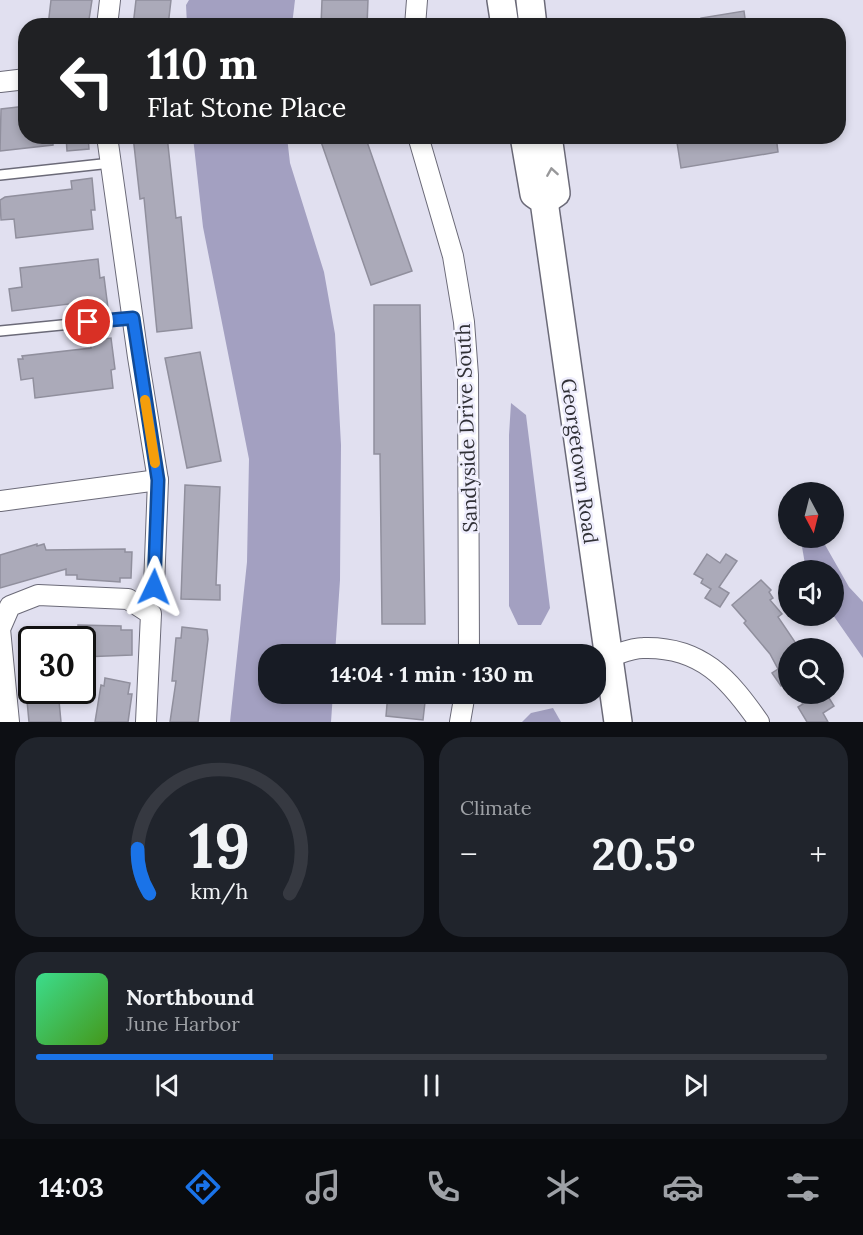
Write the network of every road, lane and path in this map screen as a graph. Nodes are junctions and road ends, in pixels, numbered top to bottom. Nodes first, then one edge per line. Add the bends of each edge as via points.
1 (110, 0) edge
2 (417, 0) edge
3 (501, 0) edge
4 (530, 0) edge
5 (108, 18) edge
6 (416, 18) edge
7 (504, 18) edge
8 (532, 18) edge
9 (18, 80) edge
10 (0, 82) edge
11 (108, 144) edge
12 (420, 144) edge
13 (525, 144) edge
14 (549, 144) edge
15 (111, 163) junction
16 (0, 175) edge
17 (544, 201) junction
18 (133, 318) junction
19 (0, 332) edge
20 (158, 480) junction
21 (0, 501) edge
22 (154, 587) dead end
23 (469, 644) edge
24 (600, 644) edge
25 (606, 657) edge
26 (606, 674) edge
27 (463, 704) edge
28 (9, 722) edge
29 (146, 722) edge
30 (460, 722) edge
31 (618, 722) edge
32 (759, 722) edge

1 - 5 street
2 - 6 street
3 - 7 main road
4 - 8 main road
9 - 10 street
11 - 15 street
12 - 23 street, Sandyside Drive South via 453,256 464,322 468,375
13 - 17 main road, Georgetown Road via 534,194
17 -> 14 main road via 556,193
15 - 16 lane
15 - 18 street
17 - 24 main road, Georgetown Road
18 - 19 lane
18 - 20 street
20 - 21 street
20 - 22 street
25 - 32 street via 641,648 664,649 701,660 731,684
26 - 31 main road, Georgetown Road
27 - 30 street
28 - 29 street via 0,629 10,606 38,595 128,599 151,614

